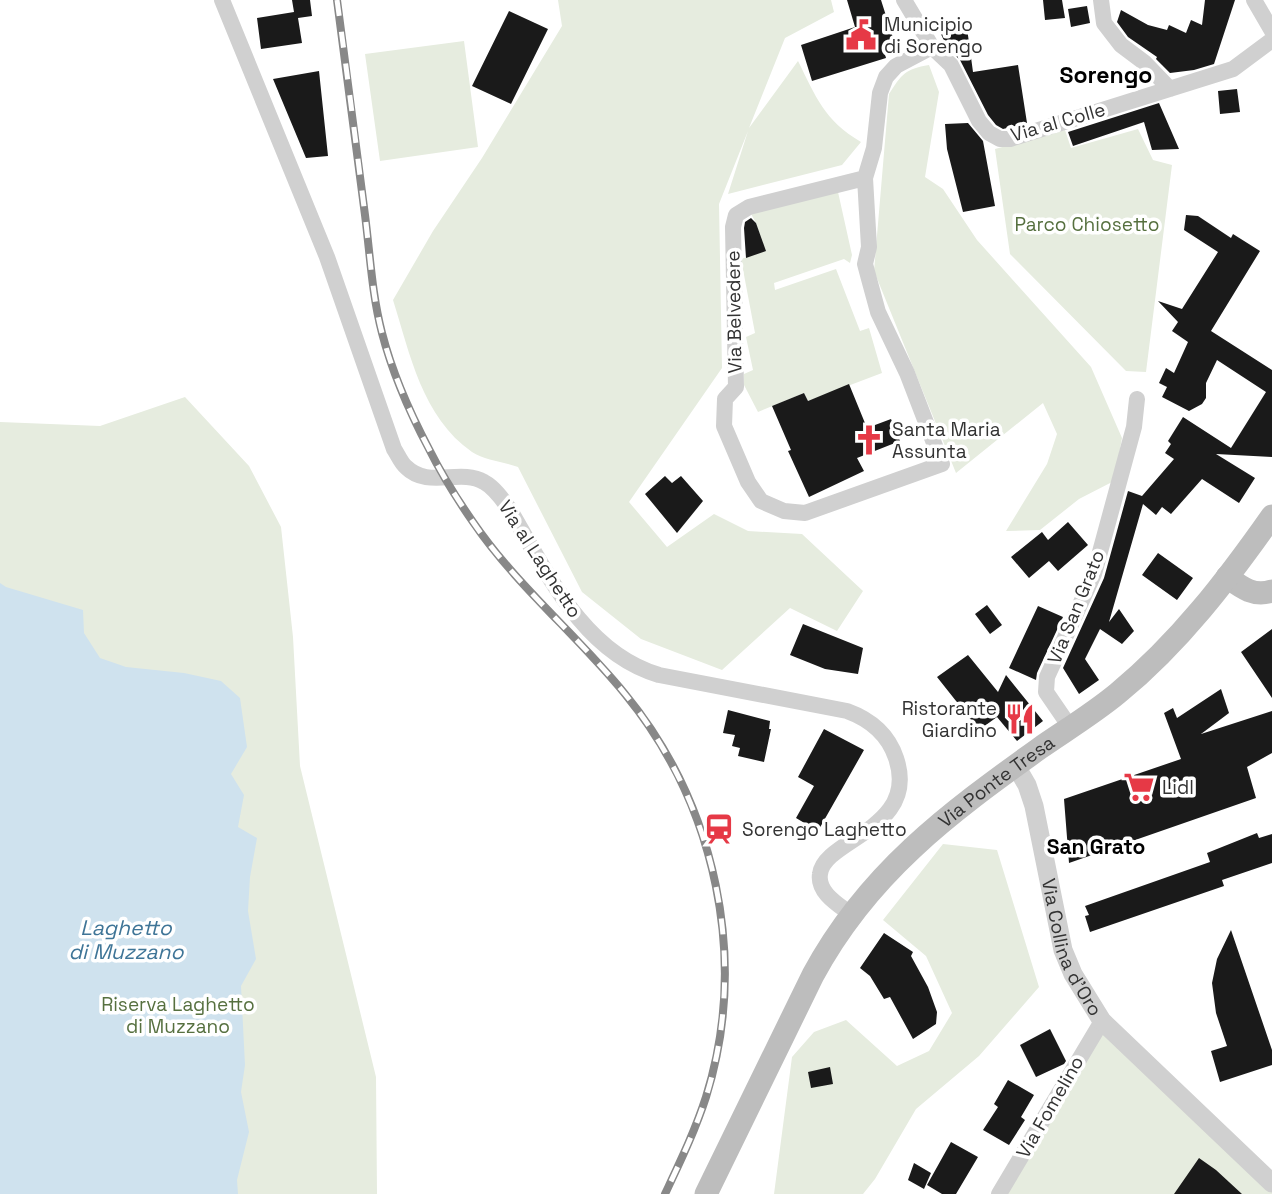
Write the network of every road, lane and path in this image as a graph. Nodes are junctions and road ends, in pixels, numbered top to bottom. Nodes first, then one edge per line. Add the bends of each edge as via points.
1 (222, 0) edge
2 (904, 0) edge
3 (1101, 0) edge
4 (1254, 0) edge
5 (1272, 31) edge
6 (1272, 40) edge
7 (932, 47) junction
8 (1170, 89) junction
9 (865, 178) junction
10 (1137, 399) dead end
11 (1272, 516) edge
12 (1227, 578) junction
13 (1272, 591) edge
14 (1070, 727) junction
15 (1016, 766) junction
16 (852, 915) junction
17 (1102, 1021) junction
18 (1272, 1183) edge
19 (706, 1194) edge
20 (999, 1194) edge

1 - 16 street, Via al Laghetto via 327,257 394,449 406,468 424,478 469,477 485,482 510,510 561,597 583,624 638,669 847,711 870,722 886,739 899,771 891,805 877,824 828,858 820,870 821,886
2 - 7 street, Via al Colle
3 - 8 street via 1104,23 1121,45
4 - 5 street
6 - 8 street, Via al Colle via 1233,69
7 - 8 street, Via al Colle via 951,65 979,121 1000,139
7 - 9 street, Via Belvedere via 896,66 886,77
9 - 9 street, Via Belvedere via 749,207 736,215 733,227 736,387 725,399 724,426 761,501 784,511 805,513 942,464 878,312 869,279
10 - 14 street, Via San Grato via 1134,427 1094,573 1047,677 1046,692
11 - 12 main road, Via Ponte Tresa
12 - 13 main road via 1252,593
12 - 14 main road, Via Ponte Tresa via 1155,660
14 - 15 main road, Via Ponte Tresa
15 - 16 main road, Via Ponte Tresa via 918,842
15 - 17 street, Via Collina d'Oro via 1034,806 1063,950
16 - 19 main road, Via Ponte Tresa via 824,954
17 - 18 street, Via Collina d'Oro
17 - 20 street, Via Fomelino

